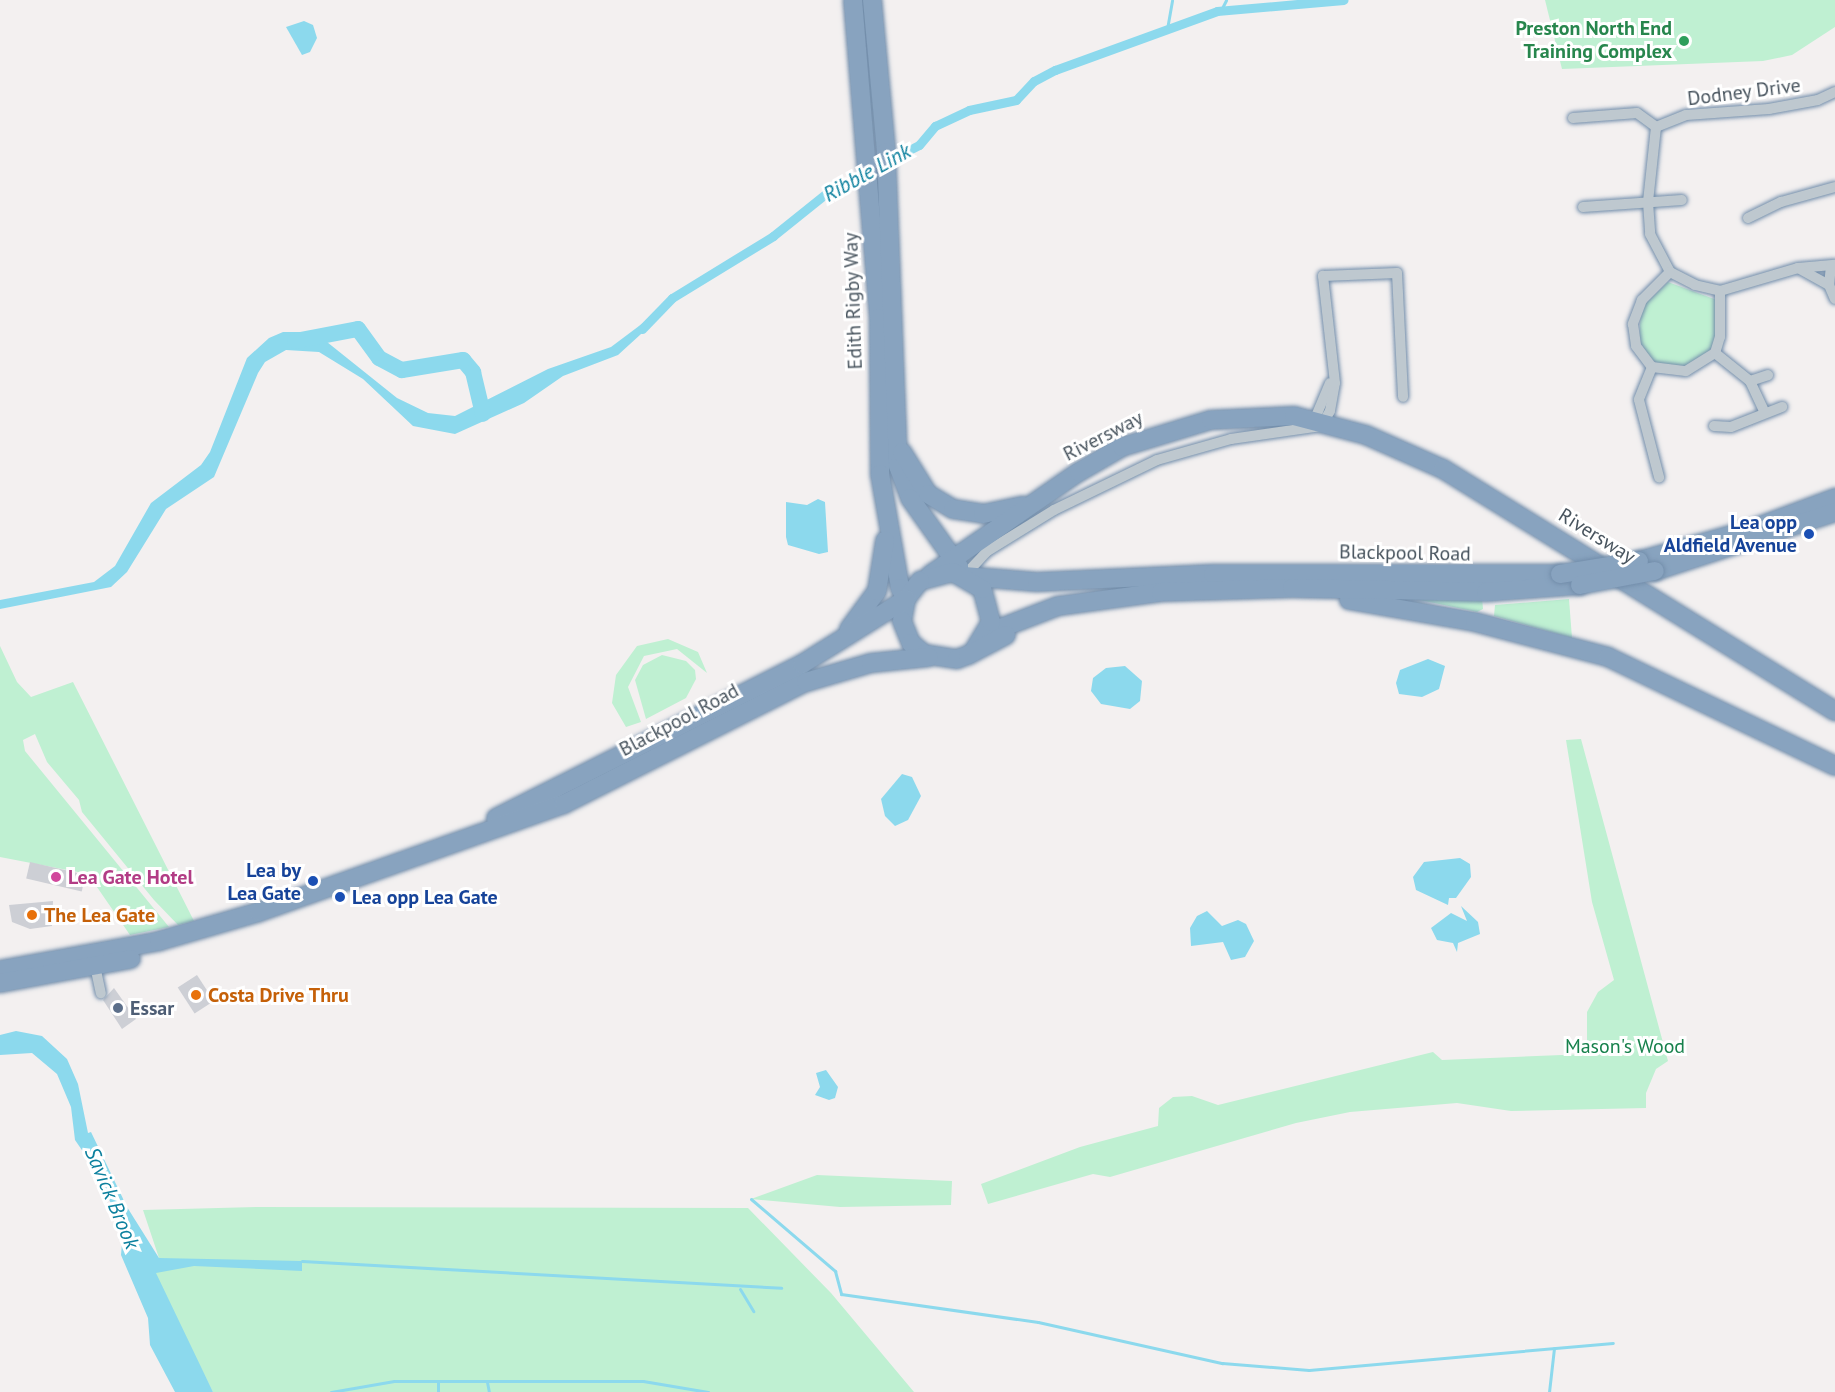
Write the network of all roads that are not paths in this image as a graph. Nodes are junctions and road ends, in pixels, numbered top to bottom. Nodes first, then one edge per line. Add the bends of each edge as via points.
1 (853, 0) edge
2 (872, 0) edge
3 (1835, 92) edge
4 (1573, 118) dead end
5 (1656, 127) junction
6 (1835, 187) edge
7 (1682, 200) dead end
8 (1648, 202) junction
9 (1583, 207) dead end
10 (1748, 218) dead end
11 (1833, 265) edge
12 (1798, 268) junction
13 (1670, 272) junction
14 (1829, 285) junction
15 (1720, 291) junction
16 (1835, 299) edge
17 (886, 315) junction
18 (1715, 353) junction
19 (1653, 367) junction
20 (1768, 375) dead end
21 (1750, 381) junction
22 (1404, 397) dead end
23 (1782, 407) dead end
24 (1765, 413) junction
25 (1319, 422) junction
26 (1714, 426) dead end
27 (895, 433) junction
28 (1659, 477) dead end
29 (1041, 498) junction
30 (1835, 498) edge
31 (885, 512) junction
32 (1835, 512) edge
33 (981, 557) junction
34 (954, 558) junction
35 (1647, 566) junction
36 (930, 575) junction
37 (964, 575) junction
38 (990, 579) junction
39 (1292, 588) junction
40 (906, 599) junction
41 (1089, 601) junction
42 (988, 633) junction
43 (834, 646) junction
44 (973, 652) junction
45 (929, 657) junction
46 (1835, 711) edge
47 (1835, 766) edge
48 (455, 840) junction
49 (94, 961) junction
50 (0, 970) edge
51 (0, 983) edge
52 (101, 993) dead end

1 - 17 highway, Edith Rigby Way
2 - 17 highway, Edith Rigby Way via 886,152
3 - 5 street, Dodney Drive via 1818,100 1769,109 1686,115
4 - 5 street via 1637,113
5 - 8 street
6 - 10 street via 1781,202
7 - 8 street
8 - 9 street
8 - 13 street via 1650,234
11 - 12 street
11 - 14 street
12 - 14 street
12 - 15 street
13 - 15 street via 1695,285
13 - 19 street via 1642,300 1633,324 1636,345
14 - 16 street
15 - 18 street via 1720,337
17 - 27 highway, Edith Rigby Way
17 - 31 highway, Edith Rigby Way via 878,410
18 - 19 street via 1686,371
18 - 21 street
19 - 28 street via 1639,400
20 - 21 street
21 - 24 street
22 - 25 street via 1397,273 1323,276 1334,396
23 - 24 street
24 - 26 street via 1731,427
25 - 29 highway, Riversway via 1245,416 1176,427 1122,447
25 - 33 street via 1314,430 1231,439 1157,460 1063,505
25 - 46 highway, Riversway via 1366,435 1443,469
27 - 29 highway via 918,482 953,509 990,513
27 - 34 highway, Edith Rigby Way via 903,486
29 - 34 highway, Riversway
30 - 35 highway, Blackpool Road
31 - 40 highway, Edith Rigby Way
31 - 43 highway via 884,558 877,591
32 - 35 highway, Blackpool Road
33 - 37 street
33 - 38 street
34 - 36 highway, Riversway
34 - 37 highway, Edith Rigby Way
35 - 38 highway, Blackpool Road, bridge via 1560,574
35 - 39 highway, Blackpool Road, bridge via 1580,585 1486,592
36 - 37 highway
36 - 40 highway
37 - 38 highway, Blackpool Road
37 - 42 highway via 988,599
39 - 41 highway, Blackpool Road via 1161,592
39 - 47 highway via 1310,596 1384,604 1475,622 1608,657 1699,697
40 - 43 highway, Blackpool Road
40 - 45 highway via 905,633
41 - 42 highway, Blackpool Road via 1032,614
41 - 44 highway via 1041,618
42 - 44 highway
43 - 48 highway, Blackpool Road
44 - 45 highway via 952,660
45 - 48 highway, Blackpool Road via 871,663 806,682 596,790
48 - 49 highway, Blackpool Road via 259,912
49 - 50 highway, Blackpool Road
49 - 51 highway, Blackpool Road
49 - 52 street

